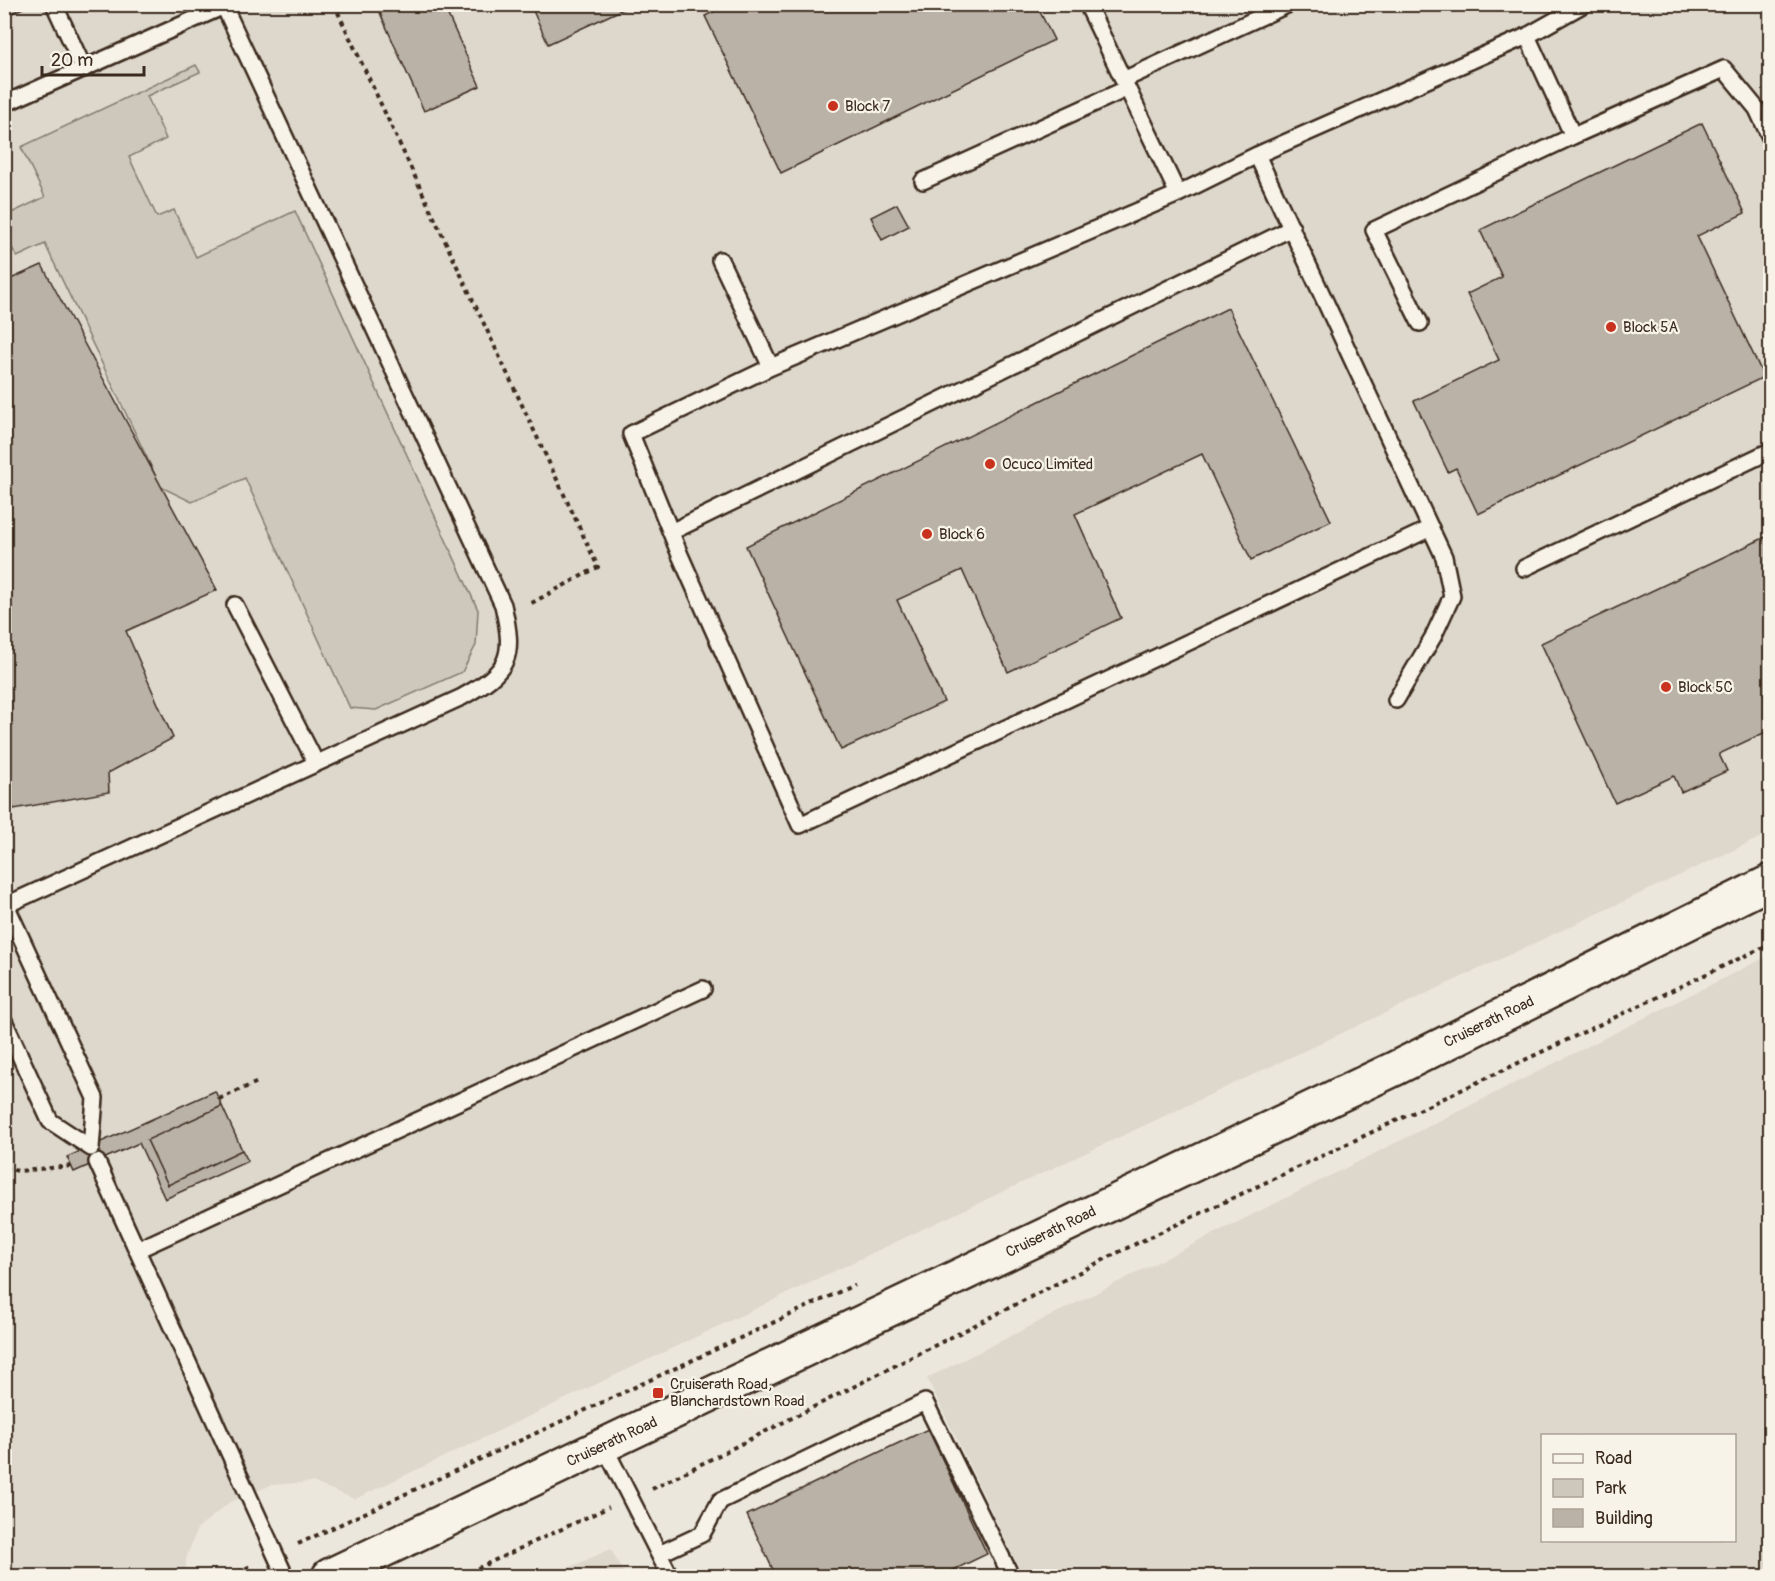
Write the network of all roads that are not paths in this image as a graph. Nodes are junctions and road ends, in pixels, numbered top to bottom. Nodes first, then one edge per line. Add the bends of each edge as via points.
1 (54, 4) edge
2 (1087, 4) edge
3 (1289, 4) edge
4 (1584, 4) edge
5 (224, 5) edge
6 (1527, 36) junction
7 (84, 69) junction
8 (1124, 84) junction
9 (4, 104) edge
10 (1573, 136) junction
11 (1770, 137) edge
12 (1257, 155) junction
13 (923, 181) dead end
14 (1178, 194) junction
15 (1292, 228) junction
16 (720, 260) dead end
17 (1420, 323) dead end
18 (771, 368) junction
19 (1770, 451) edge
20 (1431, 528) junction
21 (671, 532) junction
22 (1524, 568) dead end
23 (235, 605) dead end
24 (1396, 700) dead end
25 (316, 763) junction
26 (1770, 882) edge
27 (5, 905) edge
28 (703, 989) dead end
29 (4, 1021) edge
30 (97, 1162) dead end
31 (137, 1250) junction
32 (604, 1446) junction
33 (659, 1554) junction
34 (285, 1576) edge
35 (329, 1576) edge
36 (670, 1576) edge
37 (1011, 1576) edge

1 - 7 lane
2 - 8 lane
3 - 8 lane
4 - 6 lane
5 - 7 lane
5 - 25 lane via 498,594 510,637 505,665 483,685
6 - 10 lane
6 - 12 lane
7 - 9 lane
8 - 13 lane
8 - 14 lane
10 - 11 lane via 1724,69 1757,109
10 - 17 lane via 1374,230
12 - 14 lane
12 - 15 lane
14 - 18 lane
15 - 20 lane
15 - 21 lane
16 - 18 lane
18 - 21 lane via 631,434
19 - 22 lane
20 - 21 lane via 800,825
20 - 24 lane via 1444,557 1452,596
23 - 25 lane
25 - 27 lane
26 - 32 main road, Cruiserath Road via 1396,1068
27 - 29 lane via 94,1098 91,1148 50,1120
28 - 31 lane
30 - 31 lane
31 - 34 lane
32 - 33 lane
32 - 35 main road, Cruiserath Road
33 - 36 lane
33 - 37 lane via 702,1534 720,1501 925,1402

